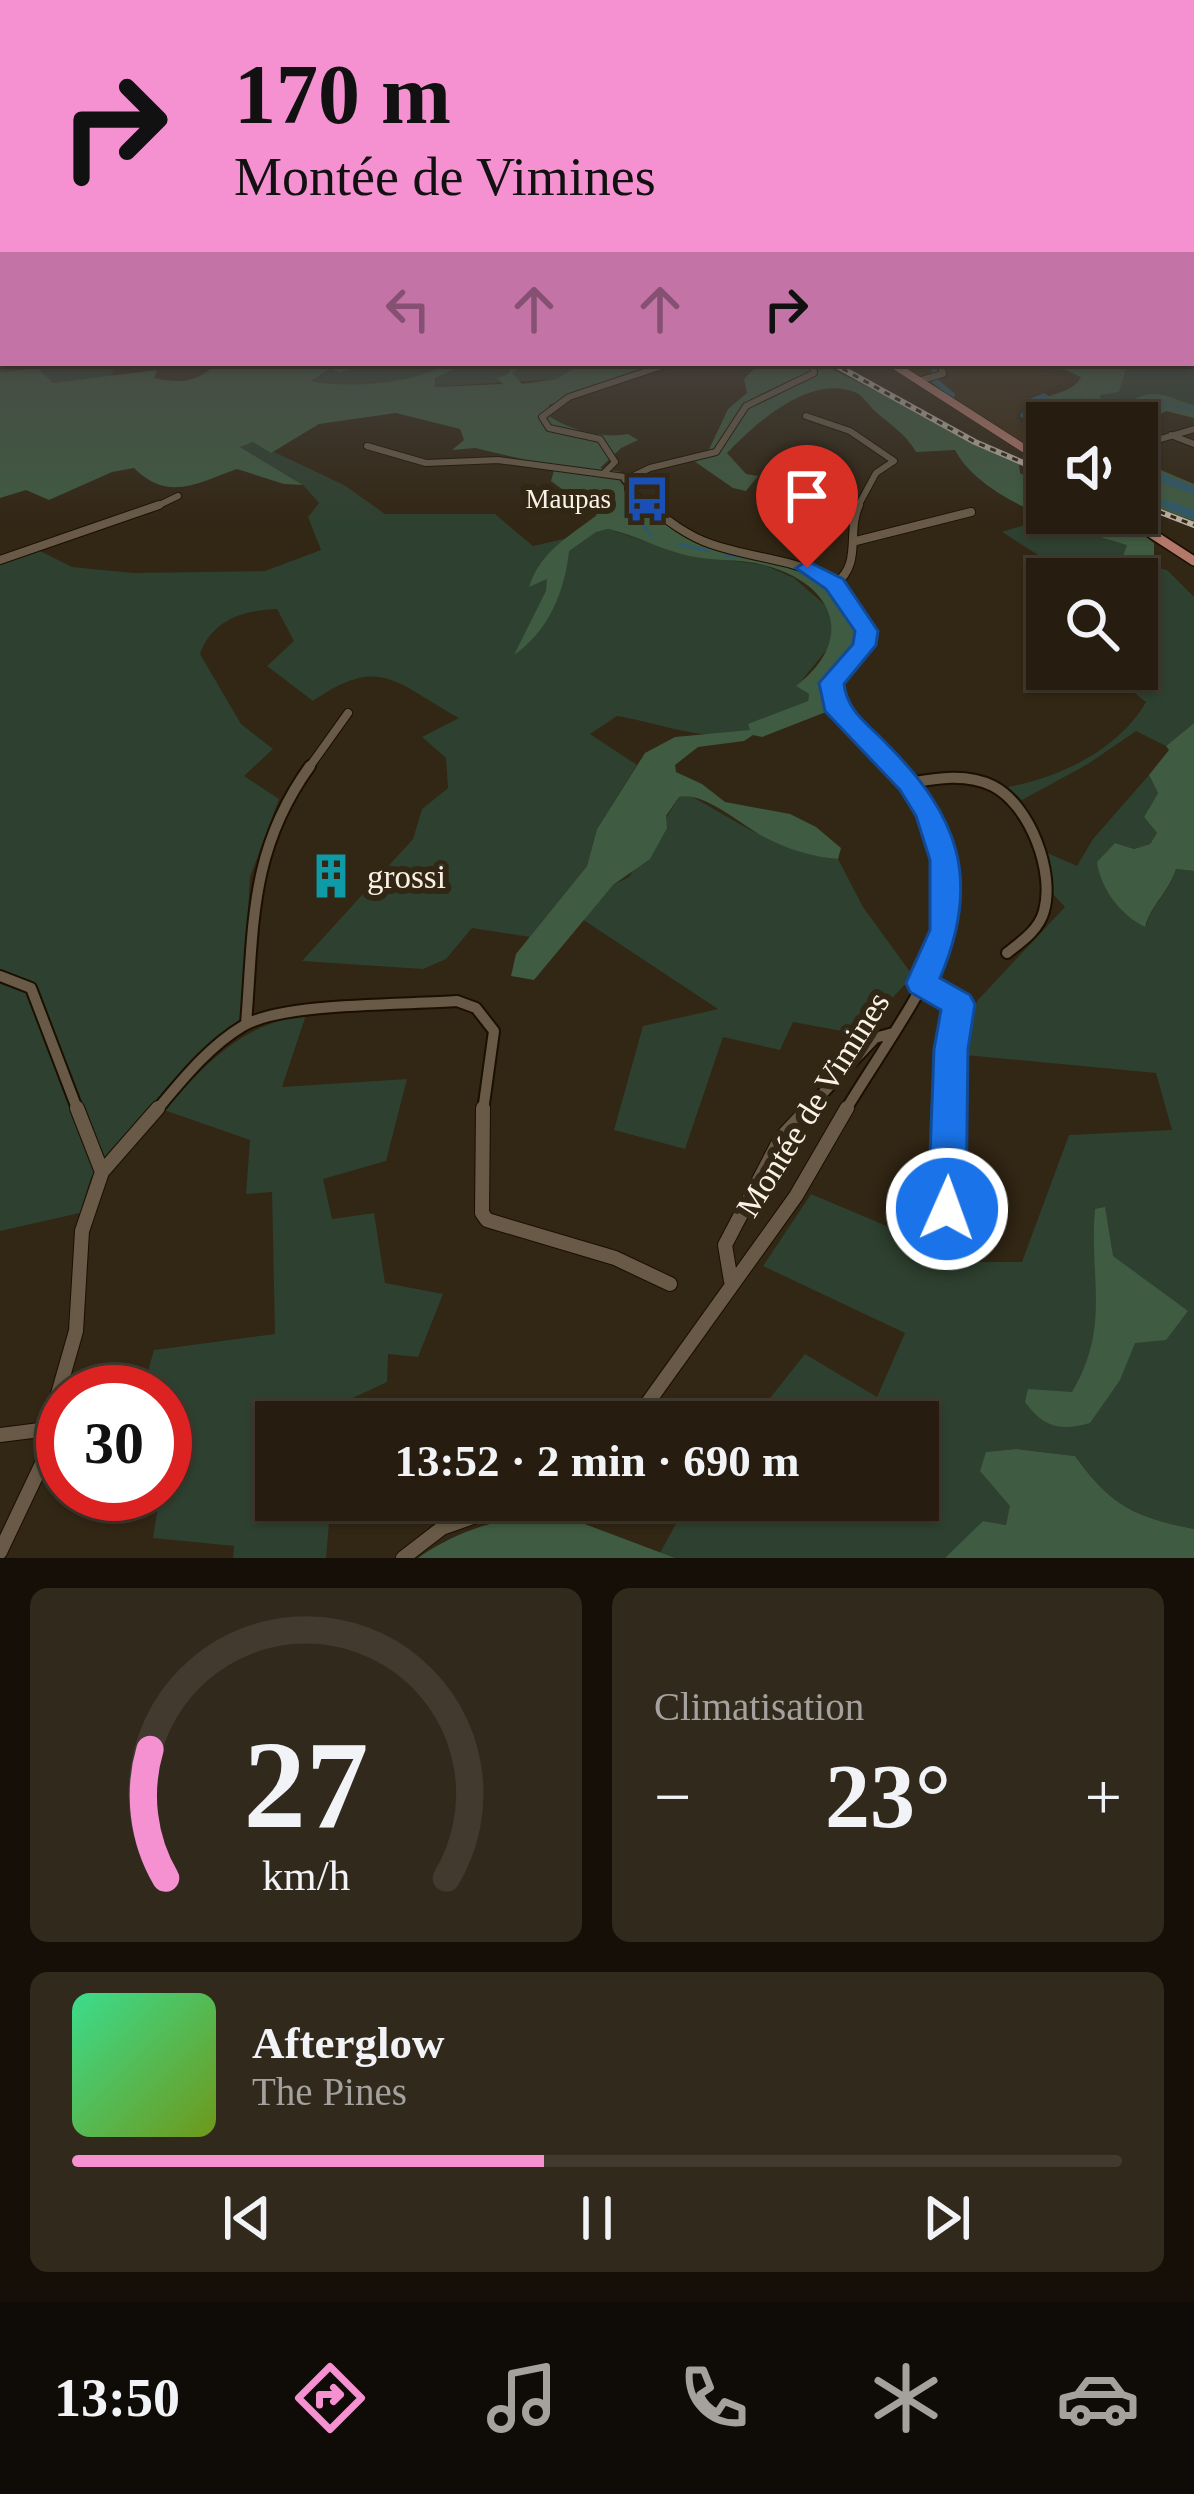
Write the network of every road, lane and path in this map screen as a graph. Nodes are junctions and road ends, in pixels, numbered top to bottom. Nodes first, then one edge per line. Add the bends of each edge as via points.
1 (618, 381) edge
2 (798, 381) edge
3 (918, 381) edge
4 (806, 416) dead end
5 (1194, 429) edge
6 (1172, 435) junction
7 (1158, 439) edge
8 (1194, 444) edge
9 (367, 446) dead end
10 (1026, 450) edge
11 (596, 474) junction
12 (630, 478) junction
13 (178, 496) dead end
14 (971, 512) dead end
15 (1152, 534) edge
16 (856, 541) junction
17 (0, 560) edge
18 (1194, 561) edge
19 (835, 584) junction
20 (348, 713) dead end
21 (910, 783) junction
22 (1007, 952) dead end
23 (0, 976) edge
24 (922, 983) junction
25 (247, 1024) junction
26 (893, 1033) junction
27 (102, 1172) junction
28 (947, 1209) dead end
29 (731, 1281) junction
30 (670, 1284) dead end
31 (66, 1365) edge
32 (648, 1401) edge
33 (36, 1430) edge
34 (0, 1435) edge
35 (36, 1485) edge
36 (462, 1521) edge
37 (0, 1552) edge
38 (403, 1558) edge

1 - 11 street via 569,397 542,417 549,428 600,439 615,461
2 - 12 street via 746,406 716,452
3 - 10 main road
4 - 16 street via 894,459 876,473 852,518
5 - 6 street
6 - 7 street
6 - 8 street
9 - 11 street via 426,463 498,460
11 - 12 street
12 - 19 street via 634,496 700,541 795,563
13 - 17 street
14 - 16 street
15 - 18 main road
16 - 19 street via 846,576
19 - 21 street, Montée de Vimines via 866,638 836,675 834,705
20 - 25 street via 281,806 259,867
21 - 22 street via 965,777 1010,795 1025,813 1046,911 1036,932
21 - 24 street, Montée de Vimines via 940,839 948,885 945,930
23 - 27 street via 32,988
24 - 26 street, Montée de Vimines
24 - 28 street via 958,1004
25 - 27 street via 203,1057
25 - 30 street via 326,1010 478,1006 494,1040 482,1213
26 - 29 street, Montée de Vimines via 796,1196
26 - 29 street via 875,1037 781,1138 725,1245
27 - 31 street via 82,1231
29 - 32 street, Montée de Vimines
33 - 34 street
35 - 37 street
36 - 38 street

